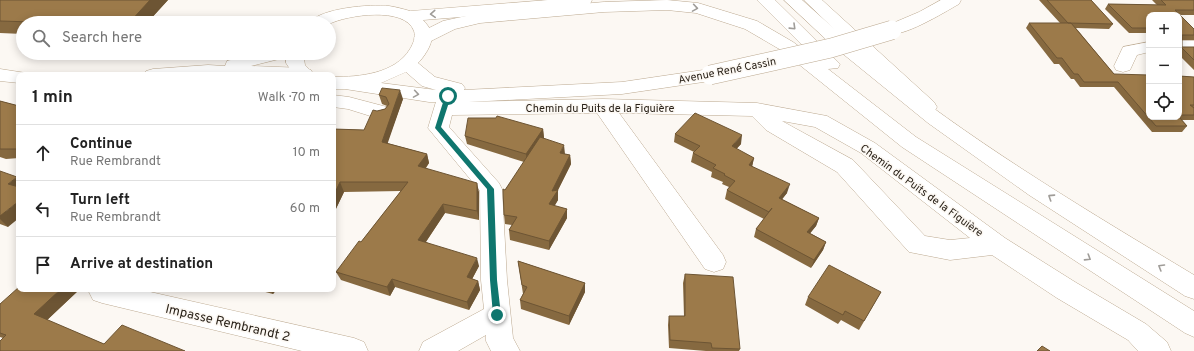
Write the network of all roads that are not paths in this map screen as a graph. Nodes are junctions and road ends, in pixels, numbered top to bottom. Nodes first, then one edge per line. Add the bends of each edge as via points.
1 (584, 0) edge
2 (765, 0) edge
3 (792, 0) edge
4 (812, 0) edge
5 (948, 2) edge
6 (367, 4) edge
7 (335, 8) edge
8 (326, 16) edge
9 (408, 16) junction
10 (423, 38) junction
11 (1182, 46) edge
12 (1194, 46) edge
13 (1146, 48) edge
14 (253, 60) edge
15 (294, 60) edge
16 (407, 63) junction
17 (1123, 66) dead end
18 (208, 71) junction
19 (201, 72) edge
20 (240, 72) edge
21 (303, 72) edge
22 (0, 75) edge
23 (16, 77) edge
24 (341, 83) edge
25 (447, 97) junction
26 (336, 101) edge
27 (602, 106) junction
28 (757, 110) junction
29 (380, 112) edge
30 (959, 136) junction
31 (1055, 237) junction
32 (996, 245) junction
33 (714, 262) dead end
34 (1194, 288) edge
35 (102, 292) dead end
36 (497, 315) junction
37 (1194, 325) edge
38 (354, 351) edge
39 (433, 351) edge
40 (506, 351) edge
41 (1157, 351) edge

1 -> 9 main road
2 -> 31 main road via 836,70 894,118
3 - 30 main road via 902,95
4 - 30 main road
5 - 25 main road, Avenue René Cassin, bridge via 925,16 892,30 831,48 710,75 622,88
6 - 7 main road via 352,10
6 - 9 main road
7 - 8 main road
9 - 10 main road via 422,30
10 - 16 main road via 418,51
10 -> 31 main road via 449,25 480,18 604,7 667,5 698,8 721,14 751,25 787,46 909,142
11 - 12 main road
13 - 17 main road via 1129,51
14 - 18 main road
15 - 21 main road
16 - 24 main road via 391,73 371,80
16 - 25 main road, Avenue René Cassin
18 - 19 main road
18 - 20 main road
22 - 23 main road
24 -> 25 main road, Avenue René Cassin
25 - 27 main road, Chemin du Puits de la Figuière
25 - 36 main road via 438,128 490,189
26 - 29 main road
27 - 28 main road, Chemin du Puits de la Figuière
27 - 33 main road
28 - 32 main road, Chemin du Puits de la Figuière via 820,121 868,148
28 - 32 main road, Chemin du Puits de la Figuière via 773,125 845,166 918,246 950,250
34 -> 30 main road via 1116,240
31 -> 37 main road
32 - 41 main road, Chemin du Puits de la Figuière via 1137,332
35 - 38 main road, Impasse Rembrandt 2
36 - 39 main road
36 - 40 main road via 500,341

